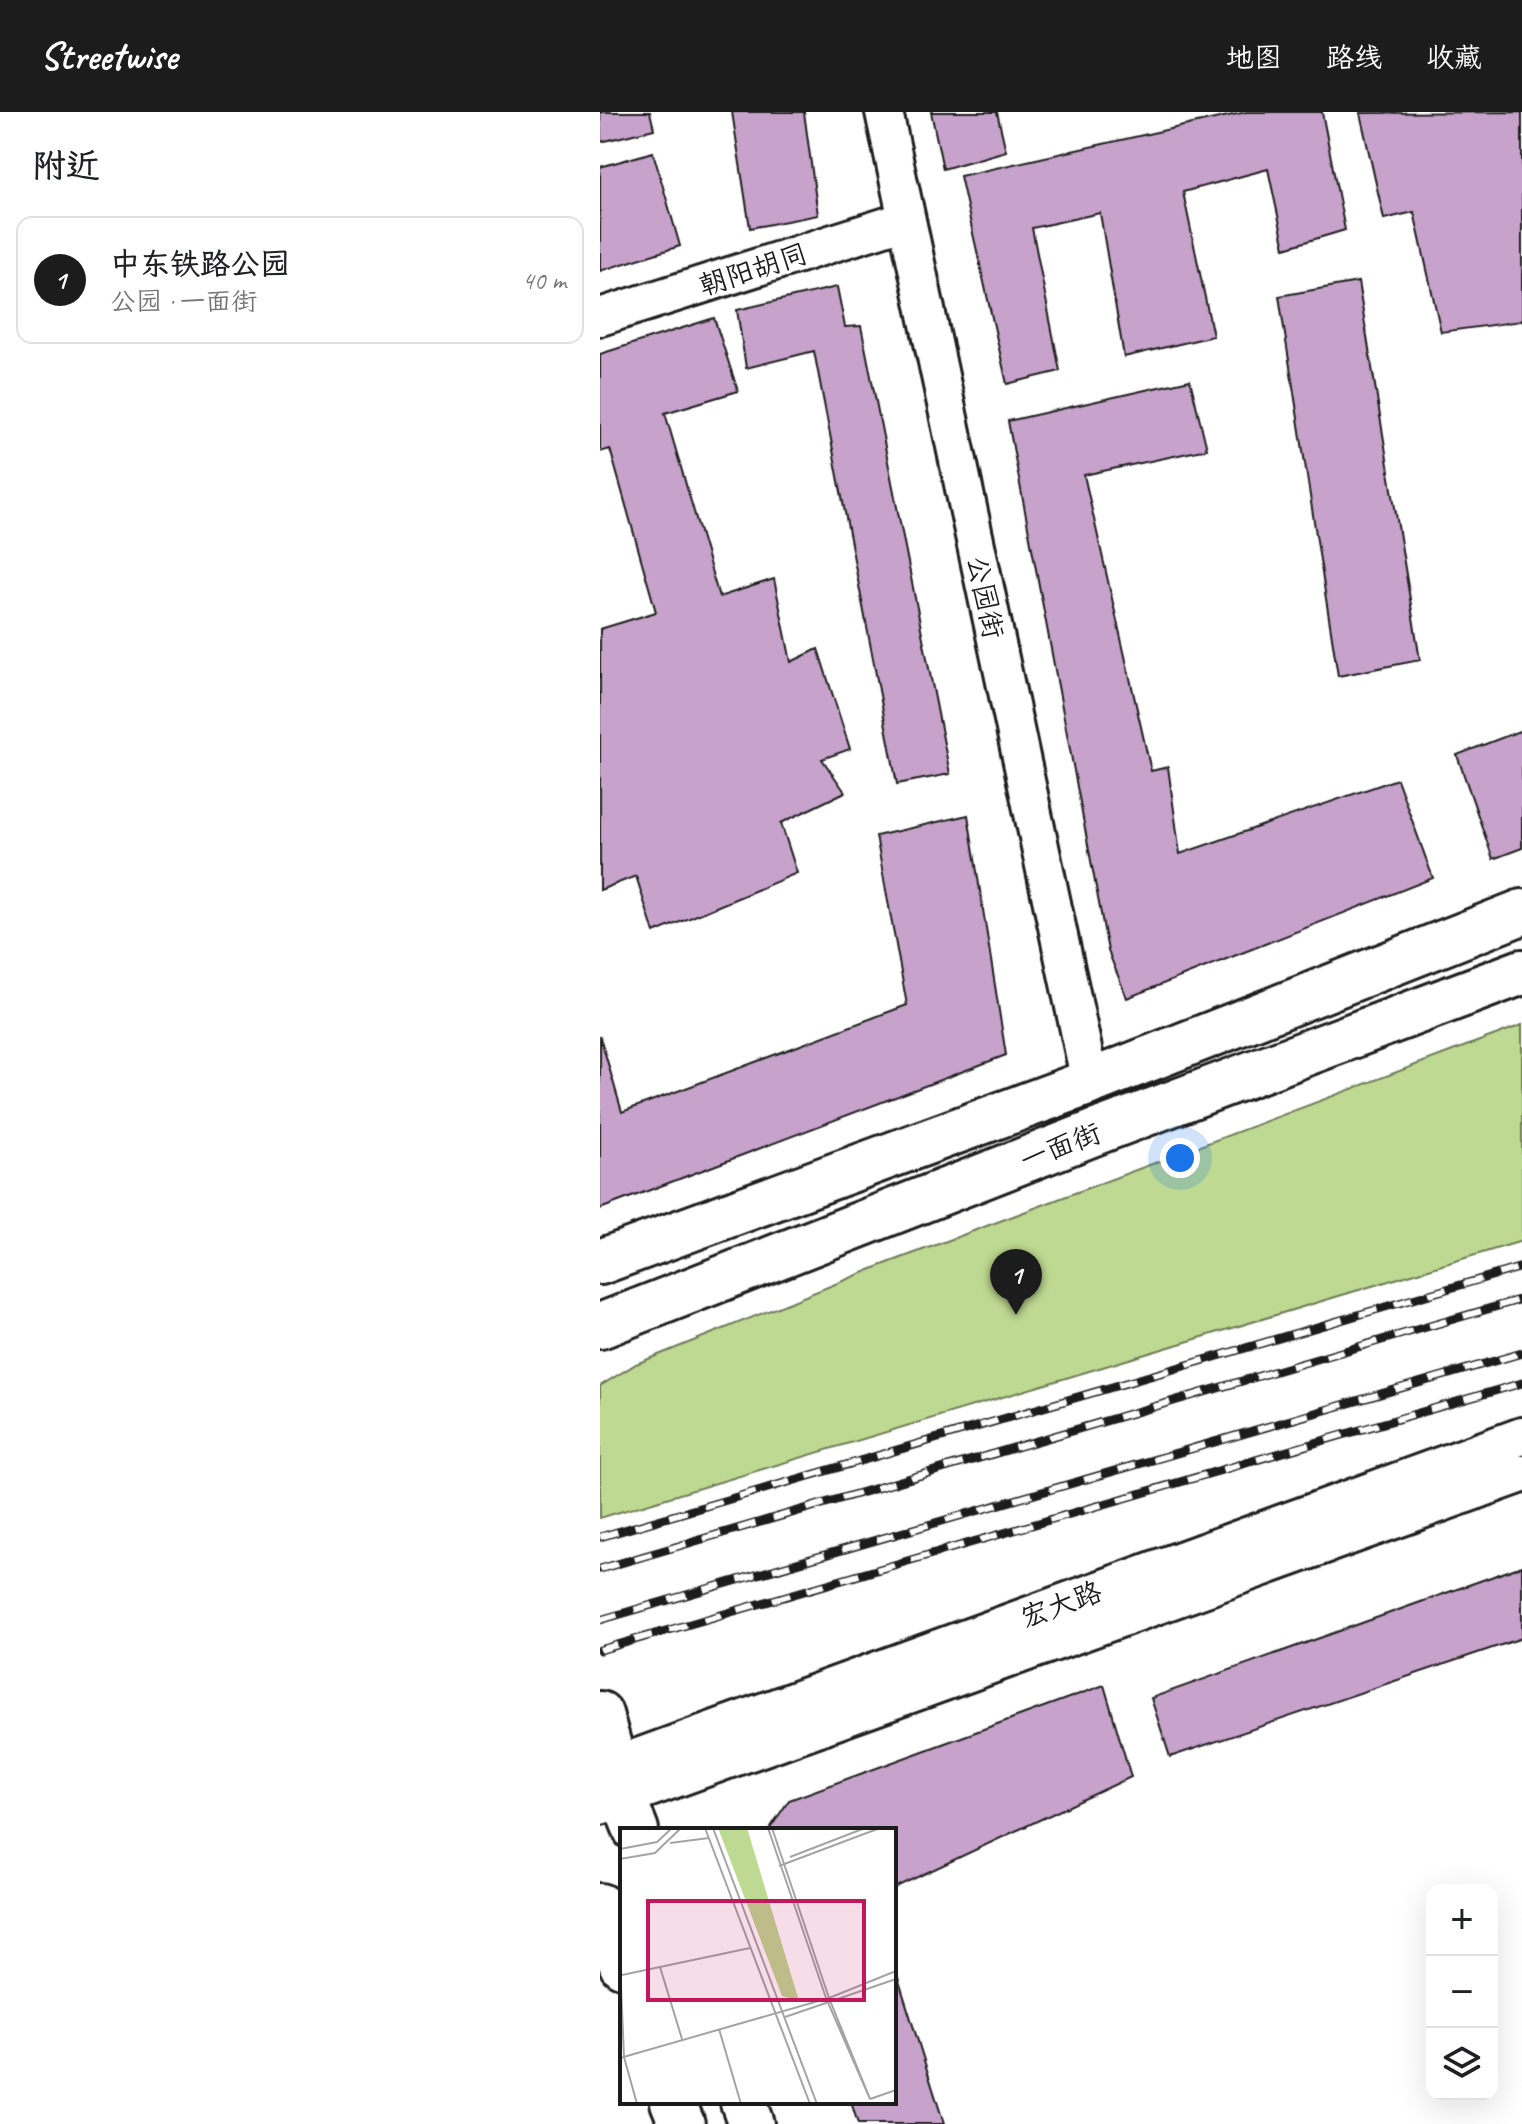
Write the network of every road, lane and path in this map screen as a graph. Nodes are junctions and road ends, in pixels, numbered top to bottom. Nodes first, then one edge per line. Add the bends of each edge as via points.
1 (884, 112) edge
2 (906, 220) junction
3 (600, 317) edge
4 (1522, 912) edge
5 (1522, 972) edge
6 (1090, 1082) junction
7 (600, 1262) edge
8 (600, 1326) edge
9 (1522, 1436) edge
10 (1522, 1474) edge
11 (600, 1714) edge
12 (615, 1794) edge
13 (600, 1906) edge
14 (620, 1960) edge
15 (674, 2104) edge
16 (744, 2104) edge
17 (682, 2124) edge
18 (751, 2124) edge

1 - 2 street, 公园街
2 - 3 street, 朝阳胡同
2 - 6 street, 公园街
4 - 6 main road, 一面街
5 - 8 main road, 一面街
6 - 7 main road, 一面街
9 - 12 street, 宏大路
10 - 12 street, 宏大路
11 - 12 main road
13 - 14 main road
15 - 17 main road
16 - 18 main road

